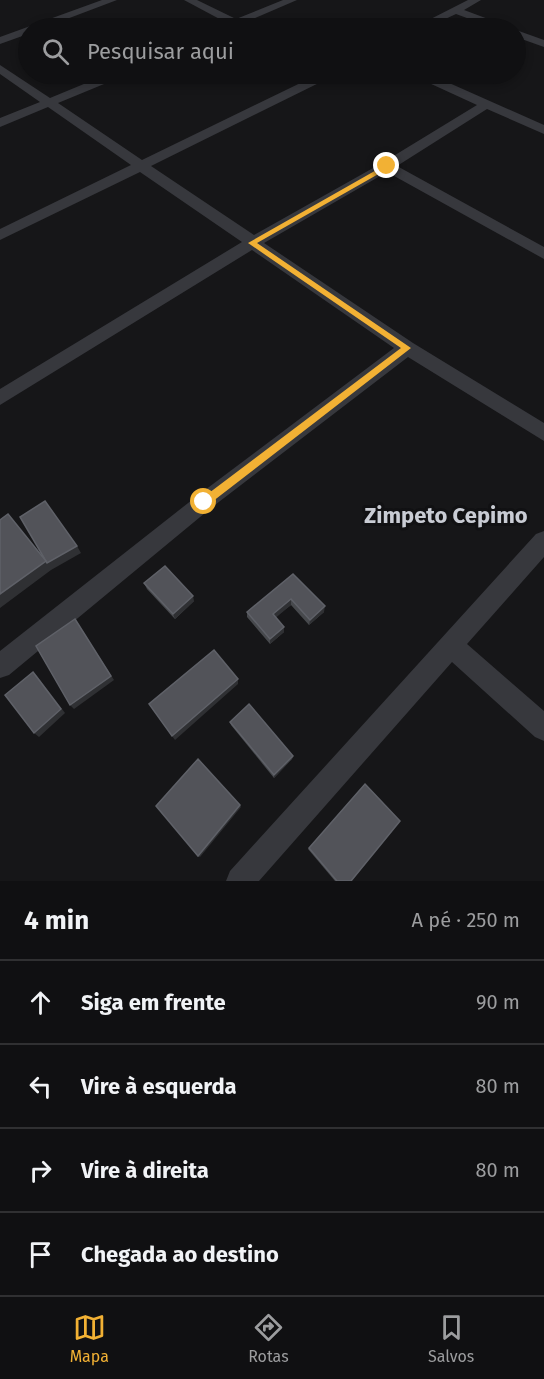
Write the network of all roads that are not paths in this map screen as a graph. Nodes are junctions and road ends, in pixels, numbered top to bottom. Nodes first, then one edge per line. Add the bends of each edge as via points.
1 (112, 0) edge
2 (189, 0) edge
3 (292, 0) edge
4 (476, 0) edge
5 (455, 10) junction
6 (62, 18) edge
7 (226, 18) edge
8 (248, 18) edge
9 (439, 18) edge
10 (476, 18) edge
11 (18, 34) edge
12 (526, 37) edge
13 (0, 41) edge
14 (544, 44) edge
15 (0, 69) edge
16 (18, 82) edge
17 (21, 84) edge
18 (93, 84) edge
19 (307, 84) edge
20 (442, 84) edge
21 (48, 103) junction
22 (487, 104) junction
23 (0, 123) edge
24 (544, 130) edge
25 (141, 166) junction
26 (387, 166) junction
27 (0, 235) edge
28 (252, 243) junction
29 (544, 254) edge
30 (407, 348) junction
31 (0, 398) edge
32 (544, 433) edge
33 (544, 541) edge
34 (452, 646) junction
35 (0, 666) edge
36 (544, 728) edge
37 (240, 881) edge

1 - 6 street
2 - 7 street
3 - 8 street
4 - 5 street
5 - 9 street
5 - 10 street
11 - 13 street
12 - 14 street
15 - 16 street
17 - 21 street
18 - 21 street
19 - 25 street
20 - 22 street
21 - 23 street
21 - 25 street
22 - 24 street
22 - 26 street
25 - 27 street
25 - 28 street
26 - 28 street
26 - 29 street
28 - 30 street
28 - 31 street
30 - 32 street
30 - 35 street via 204,502
33 - 34 street
34 - 36 street
34 - 37 street

